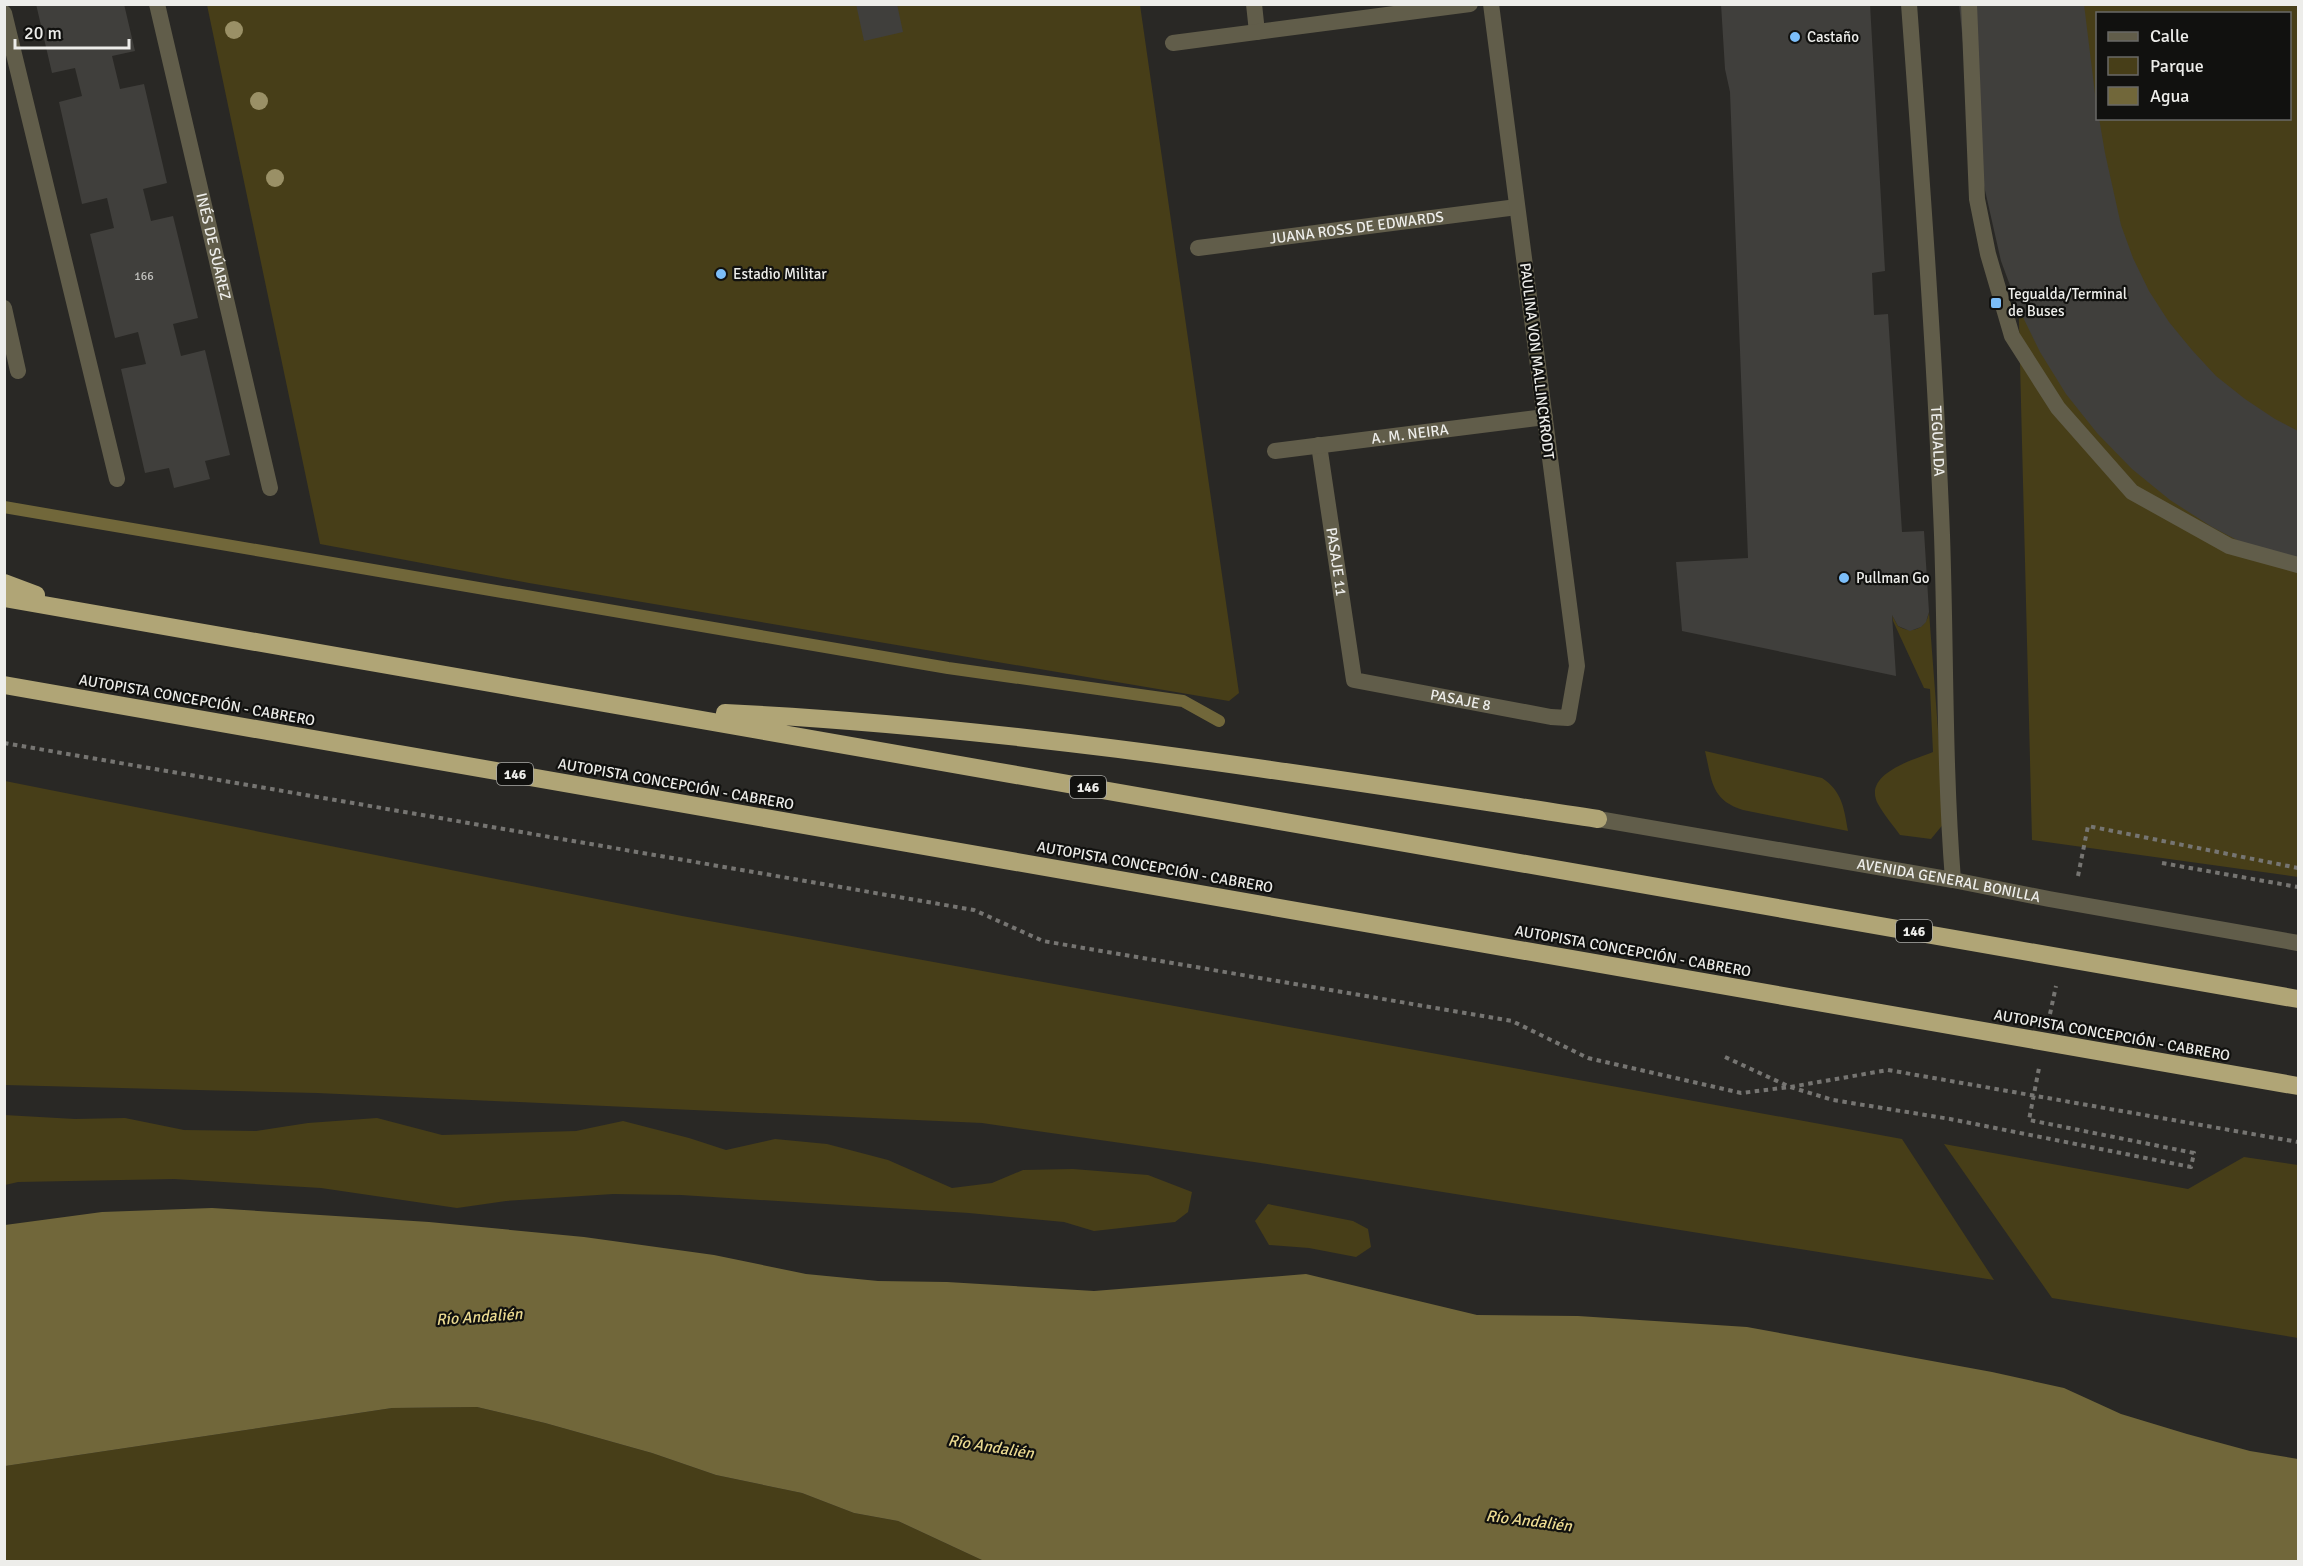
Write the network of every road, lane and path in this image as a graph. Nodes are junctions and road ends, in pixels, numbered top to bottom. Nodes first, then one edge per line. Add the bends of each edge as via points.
1 (157, 4) edge
2 (1254, 4) edge
3 (1470, 4) edge
4 (1491, 4) edge
5 (1909, 4) edge
6 (1969, 4) edge
7 (4, 13) edge
8 (1257, 32) junction
9 (1173, 43) dead end
10 (1517, 207) junction
11 (1198, 248) dead end
12 (4, 308) edge
13 (18, 371) dead end
14 (1545, 417) junction
15 (1319, 445) junction
16 (1275, 451) dead end
17 (117, 479) dead end
18 (270, 488) dead end
19 (2298, 565) edge
20 (4, 584) edge
21 (4, 598) edge
22 (86, 613) junction
23 (1354, 680) joint
24 (4, 685) edge
25 (648, 710) junction
26 (1568, 718) joint
27 (4, 743) edge
28 (1598, 819) joint
29 (2162, 863) dead end
30 (1953, 880) junction
31 (2298, 887) edge
32 (2298, 943) edge
33 (2298, 999) edge
34 (1725, 1058) dead end
35 (2298, 1086) edge
36 (1790, 1088) junction
37 (1950, 1119) dead end
38 (2298, 1142) edge

1 - 18 street, INÉS DE SÚAREZ
2 - 8 street
3 - 8 street
4 - 10 street, PAULINA VON MALLINCKRODT
5 - 30 street, TEGUALDA via 1942,536
6 - 19 street via 1977,199 2012,336 2058,408 2132,492 2229,546
7 - 17 street
8 - 9 street
10 - 11 street, JUANA ROSS DE EDWARDS
10 - 14 street, PAULINA VON MALLINCKRODT
12 - 13 street
14 - 15 street, A. M. NEIRA
14 - 26 street, PAULINA VON MALLINCKRODT via 1577,666
15 - 16 street, A. M. NEIRA
15 - 23 street, PASAJE 11
20 - 22 highway
21 - 22 highway, 146
22 - 25 highway, 146
23 - 26 street, PASAJE 8
24 - 35 highway, AUTOPISTA CONCEPCIÓN - CABRERO / 146
25 - 28 highway via 944,728 1269,768
25 - 33 highway, 146
27 - 36 path via 974,910 1043,941 1512,1021 1588,1058 1741,1094
28 - 30 street, AVENIDA GENERAL BONILLA
29 - 31 path
30 - 32 street, AVENIDA GENERAL BONILLA
34 - 36 path
36 - 37 path via 1833,1100
36 - 38 path via 1888,1070

